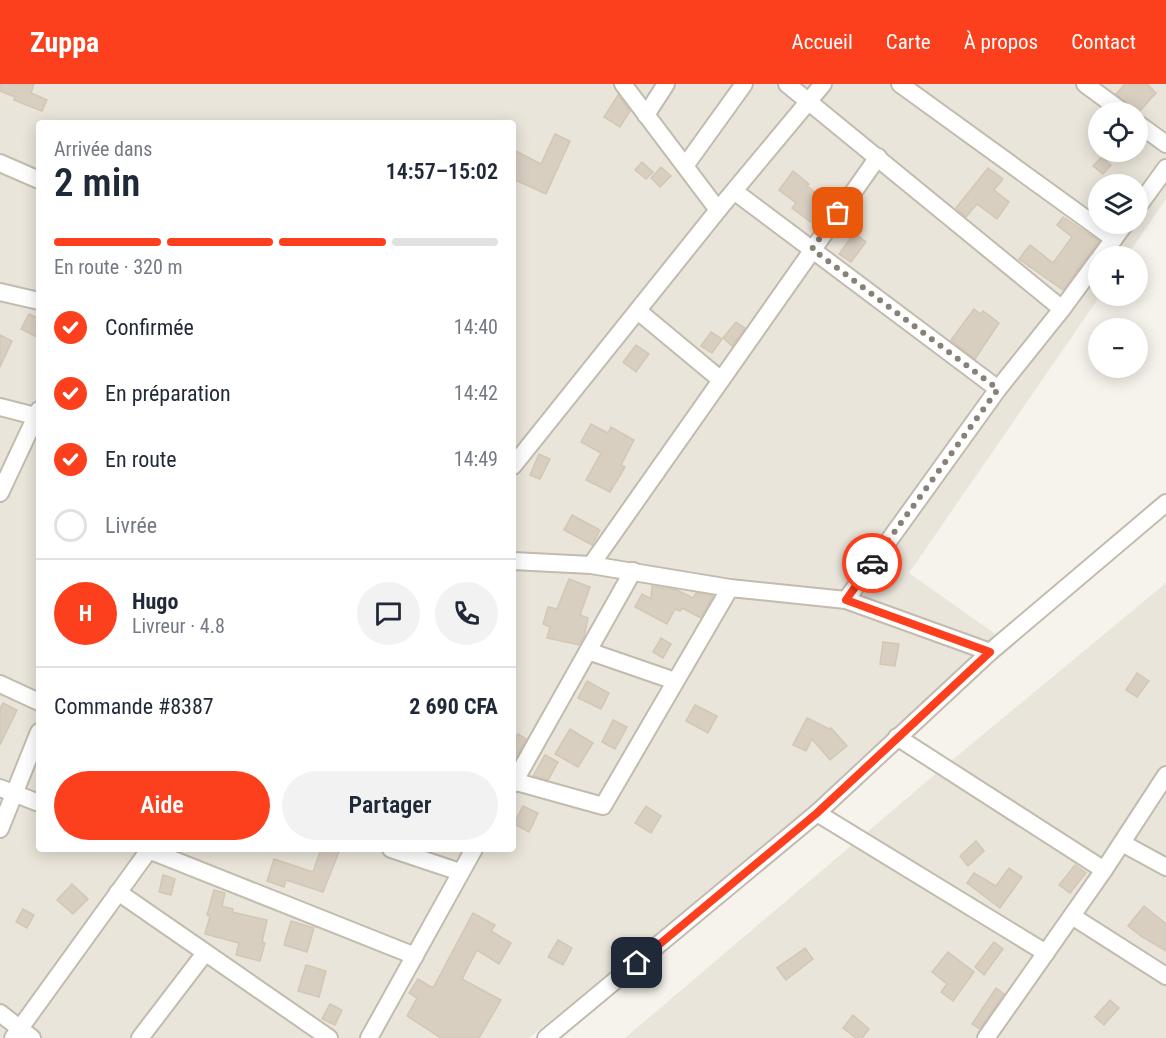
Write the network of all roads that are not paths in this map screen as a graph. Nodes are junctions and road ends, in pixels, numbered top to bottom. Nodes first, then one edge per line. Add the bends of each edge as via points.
1 (623, 84) edge
2 (666, 84) edge
3 (744, 84) edge
4 (787, 84) edge
5 (823, 84) edge
6 (900, 84) edge
7 (1085, 84) edge
8 (808, 101) junction
9 (1109, 102) edge
10 (646, 115) junction
11 (1148, 131) edge
12 (1166, 144) edge
13 (878, 158) junction
14 (0, 163) edge
15 (685, 166) junction
16 (1166, 168) edge
17 (36, 179) edge
18 (734, 191) junction
19 (1148, 193) edge
20 (718, 210) junction
21 (1118, 234) edge
22 (1114, 239) junction
23 (1109, 246) edge
24 (812, 249) junction
25 (1088, 274) edge
26 (0, 292) edge
27 (36, 300) edge
28 (1062, 309) junction
29 (638, 311) junction
30 (721, 380) junction
31 (998, 389) junction
32 (0, 407) edge
33 (36, 414) edge
34 (36, 418) edge
35 (516, 462) edge
36 (0, 493) edge
37 (1166, 503) edge
38 (516, 561) edge
39 (591, 565) junction
40 (633, 571) junction
41 (730, 588) junction
42 (846, 600) junction
43 (588, 651) junction
44 (990, 652) junction
45 (675, 681) junction
46 (0, 684) edge
47 (36, 701) edge
48 (36, 737) edge
49 (897, 737) junction
50 (1166, 775) edge
51 (516, 778) edge
52 (516, 783) edge
53 (7, 790) edge
54 (36, 802) edge
55 (817, 813) junction
56 (0, 829) edge
57 (1122, 843) junction
58 (147, 852) edge
59 (153, 852) edge
60 (400, 852) edge
61 (472, 852) edge
62 (1166, 867) edge
63 (1104, 870) junction
64 (460, 872) junction
65 (118, 892) junction
66 (1072, 916) junction
67 (205, 953) junction
68 (1046, 953) junction
69 (415, 956) junction
70 (1166, 976) edge
71 (0, 1013) edge
72 (21, 1035) edge
73 (140, 1038) edge
74 (328, 1038) edge
75 (369, 1038) edge
76 (546, 1038) edge
77 (986, 1038) edge

1 - 10 street
2 - 10 street
3 - 15 street
4 - 8 street
5 - 8 street
6 - 22 street
7 - 9 street
8 - 13 street
8 - 18 street
10 - 15 street
11 - 12 street
13 - 24 street
13 - 28 street
14 - 17 street
15 - 20 street
16 - 19 street
18 - 20 street
18 - 24 street
20 - 29 street
21 - 22 street
22 - 23 street
24 - 30 street
24 - 31 street
25 - 28 street
26 - 27 street
28 - 31 street
29 - 30 street
29 - 35 street
30 - 39 street
31 - 42 street
32 - 33 street
34 - 36 street
37 - 44 street
38 - 39 street
39 - 40 street
40 - 41 street
40 - 43 street
41 - 42 street
41 - 45 street
42 - 44 street
43 - 45 street
43 - 51 street
44 - 49 street
45 - 52 street via 603,806
46 - 47 street
48 - 53 street
49 - 55 street
49 - 63 street
50 - 57 street
53 - 54 street
53 - 56 street
55 - 68 street
55 - 76 street
57 - 62 street
57 - 63 street
58 - 65 street
59 - 69 street
60 - 64 street
61 - 64 street
63 - 66 street
64 - 69 street
65 - 67 street
65 - 72 street
66 - 68 street
66 - 70 street
67 - 73 street
67 - 74 street
68 - 77 street
69 - 75 street
71 - 72 street

